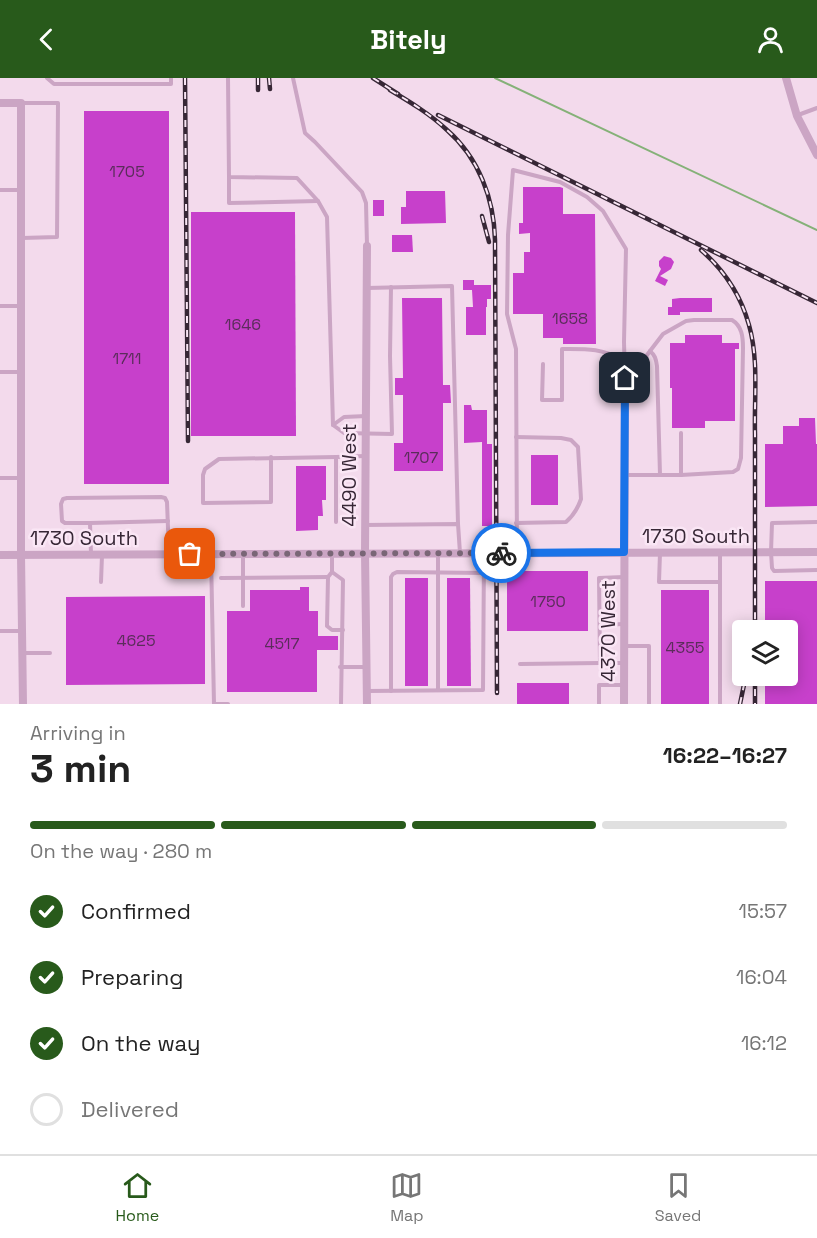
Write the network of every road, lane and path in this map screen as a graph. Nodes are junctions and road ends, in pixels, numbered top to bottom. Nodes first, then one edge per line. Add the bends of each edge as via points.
1 (46, 78) edge
2 (171, 78) edge
3 (228, 78) edge
4 (293, 78) edge
5 (786, 78) edge
6 (0, 103) edge
7 (21, 103) junction
8 (817, 108) edge
9 (797, 116) junction
10 (817, 155) edge
11 (229, 177) junction
12 (0, 190) edge
13 (21, 190) junction
14 (318, 201) junction
15 (21, 238) junction
16 (367, 246) joint
17 (391, 287) junction
18 (366, 288) junction
19 (0, 306) edge
20 (21, 306) junction
21 (650, 351) junction
22 (624, 360) junction
23 (543, 364) dead end
24 (0, 372) edge
25 (21, 372) junction
26 (625, 378) junction
27 (366, 416) junction
28 (333, 425) junction
29 (365, 433) junction
30 (681, 433) dead end
31 (516, 437) junction
32 (365, 456) junction
33 (336, 457) junction
34 (271, 458) junction
35 (624, 475) junction
36 (681, 475) junction
37 (660, 476) junction
38 (0, 478) edge
39 (21, 478) junction
40 (168, 521) junction
41 (336, 522) dead end
42 (817, 522) edge
43 (90, 523) junction
44 (516, 523) junction
45 (458, 524) junction
46 (365, 525) junction
47 (624, 552) junction
48 (660, 552) junction
49 (720, 552) junction
50 (771, 552) junction
51 (817, 552) edge
52 (364, 553) junction
53 (438, 553) junction
54 (460, 553) junction
55 (484, 553) junction
56 (517, 553) junction
57 (91, 554) junction
58 (102, 554) junction
59 (169, 554) junction
60 (211, 554) junction
61 (243, 554) junction
62 (332, 554) junction
63 (0, 555) edge
64 (21, 555) junction
65 (817, 570) edge
66 (332, 573) junction
67 (438, 573) junction
68 (484, 573) junction
69 (328, 577) junction
70 (624, 577) junction
71 (221, 578) dead end
72 (243, 578) junction
73 (100, 582) dead end
74 (720, 582) junction
75 (243, 606) dead end
76 (624, 624) junction
77 (600, 625) junction
78 (343, 630) junction
79 (22, 631) junction
80 (0, 632) edge
81 (624, 646) junction
82 (22, 653) junction
83 (50, 653) dead end
84 (600, 663) junction
85 (624, 663) junction
86 (520, 664) dead end
87 (340, 667) junction
88 (366, 667) junction
89 (624, 685) junction
90 (438, 690) junction
91 (366, 691) junction
92 (392, 691) junction
93 (23, 704) edge
94 (228, 704) edge
95 (340, 704) edge
96 (367, 704) edge
97 (599, 704) edge
98 (624, 704) edge
99 (649, 704) edge
100 (720, 704) edge

1 - 2 lane via 54,84 171,84
3 - 11 lane
4 - 16 lane via 306,133 362,192
5 - 9 street
6 - 7 street
7 - 13 street
7 - 15 lane via 58,103 57,237
8 - 9 lane
9 - 10 street
11 - 14 lane via 297,178
11 - 14 lane via 229,202
12 - 13 lane
13 - 15 street
14 - 28 lane via 327,218
15 - 20 street
16 - 18 street, 4490 West
17 - 18 lane
17 - 29 lane via 392,434
17 - 45 lane via 452,286
18 - 27 street, 4490 West
19 - 20 lane
20 - 25 street
21 - 26 lane
21 - 36 lane via 663,334 689,320 732,321 742,334 739,466 733,472
21 - 37 lane via 657,366
22 - 23 lane via 594,349 562,349 562,400 542,400
22 - 26 lane
22 - 31 lane via 626,249 603,211 587,197 560,182 513,170 507,314 516,349
24 - 25 lane
25 - 39 street
26 - 35 street, 4370 West
27 - 28 lane via 345,417
27 - 29 street, 4490 West
28 - 29 lane via 344,433
29 - 32 street, 4490 West
30 - 36 lane
31 - 44 lane
31 - 44 lane via 561,438 579,447 581,499 566,522
32 - 33 lane
32 - 46 street, 4490 West
33 - 34 lane
33 - 41 lane
34 - 34 lane via 219,459 205,468 203,503 271,502
35 - 37 lane
35 - 47 street, 4370 West
36 - 37 lane
38 - 39 lane
39 - 64 street
40 - 43 lane
40 - 43 lane via 168,501 161,497 63,499 62,521
40 - 59 lane
42 - 50 lane via 772,522
43 - 57 lane
44 - 56 lane
45 - 46 lane
45 - 54 lane
46 - 52 street, 4490 West
47 - 48 street, 1730 South
47 - 56 street, 1730 South
47 - 70 street, 4370 West
48 - 49 street, 1730 South
48 - 74 lane via 659,582
49 - 50 street, 1730 South
49 - 74 lane
50 - 51 street, 1730 South
50 - 65 lane via 774,571
52 - 53 street, 1730 South
52 - 62 street, 1730 South
52 - 88 street, 4490 West
53 - 54 street, 1730 South
53 - 67 lane
54 - 55 street, 1730 South
55 - 56 street, 1730 South
55 - 68 lane
57 - 58 street, 1730 South
57 - 64 street, 1730 South
58 - 59 street, 1730 South
58 - 73 lane
59 - 60 street, 1730 South
60 - 61 street, 1730 South
60 - 94 lane via 214,704
61 - 62 street, 1730 South
61 - 72 lane
62 - 66 lane
63 - 64 street, 1730 South
64 - 79 street
66 - 69 lane
66 - 78 lane via 343,580
67 - 68 lane
67 - 90 lane
67 - 92 lane via 392,575
68 - 90 lane via 483,690
69 - 72 lane
69 - 78 lane via 327,626
70 - 76 street, 4370 West
70 - 77 lane via 599,578
71 - 72 lane
72 - 75 lane
74 - 100 lane
76 - 77 lane
76 - 81 street, 4370 West
77 - 84 lane
78 - 87 lane
79 - 80 lane
79 - 82 street
81 - 85 street, 4370 West
81 - 99 lane via 649,646
82 - 83 lane
82 - 93 street
84 - 85 lane
84 - 86 lane
85 - 89 street, 4370 West
87 - 88 lane
87 - 95 lane
88 - 91 street, 4490 West
89 - 97 lane via 599,685
89 - 98 street, 4370 West
90 - 92 lane
91 - 92 lane
91 - 96 street, 4490 West

